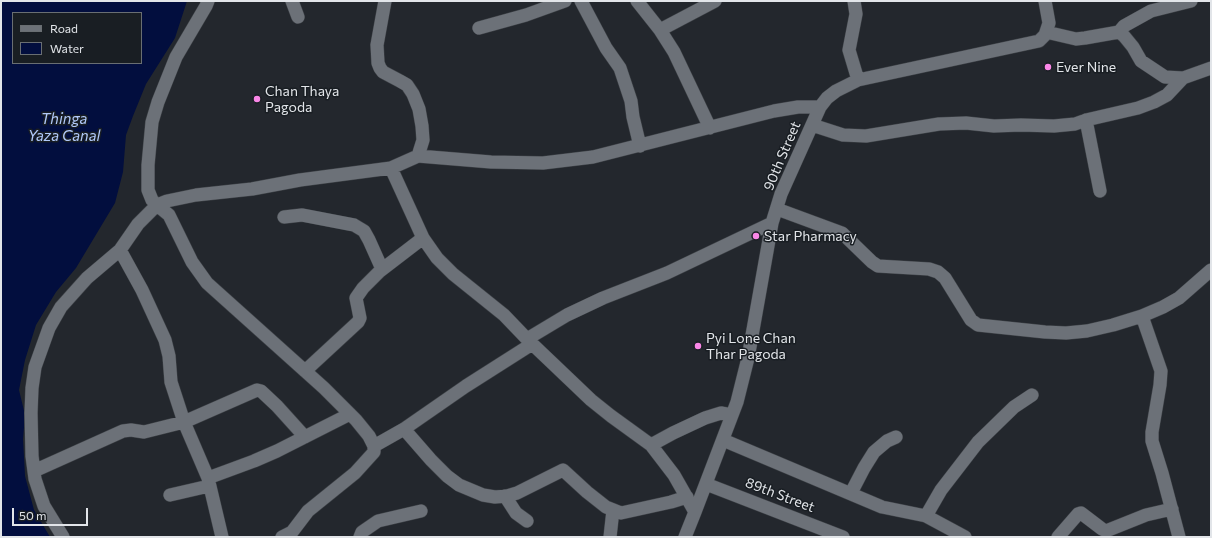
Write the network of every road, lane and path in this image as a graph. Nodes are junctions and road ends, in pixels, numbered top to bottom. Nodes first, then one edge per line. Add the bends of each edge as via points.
1 (208, 1) edge
2 (292, 1) edge
3 (385, 1) edge
4 (565, 1) edge
5 (582, 1) edge
6 (637, 1) edge
7 (715, 1) edge
8 (854, 1) edge
9 (1045, 1) edge
10 (1191, 1) edge
11 (298, 18) dead end
12 (479, 28) dead end
13 (660, 30) junction
14 (1046, 32) junction
15 (1119, 32) junction
16 (1211, 68) edge
17 (1183, 78) junction
18 (858, 80) junction
19 (820, 107) junction
20 (1086, 120) junction
21 (812, 125) junction
22 (710, 128) junction
23 (640, 146) junction
24 (418, 156) junction
25 (391, 168) junction
26 (1100, 191) dead end
27 (157, 205) junction
28 (777, 209) junction
29 (284, 217) dead end
30 (772, 223) junction
31 (423, 238) junction
32 (120, 250) junction
33 (382, 269) junction
34 (1211, 270) edge
35 (1142, 316) junction
36 (530, 341) junction
37 (305, 370) junction
38 (1032, 395) dead end
39 (350, 414) junction
40 (732, 415) junction
41 (184, 422) junction
42 (404, 429) junction
43 (305, 437) junction
44 (896, 437) dead end
45 (723, 440) junction
46 (651, 445) junction
47 (374, 446) junction
48 (34, 471) junction
49 (209, 482) junction
50 (706, 484) junction
51 (851, 493) junction
52 (170, 495) dead end
53 (504, 496) junction
54 (687, 497) junction
55 (1172, 509) junction
56 (613, 510) junction
57 (421, 511) dead end
58 (926, 516) junction
59 (693, 518) junction
60 (527, 521) dead end
61 (297, 532) edge
62 (63, 537) edge
63 (222, 537) edge
64 (282, 537) edge
65 (360, 537) edge
66 (610, 537) edge
67 (685, 537) edge
68 (694, 537) edge
69 (843, 537) edge
70 (965, 537) edge
71 (1058, 537) edge
72 (1179, 537) edge

1 - 27 street via 176,57 152,122 148,190
2 - 11 street
3 - 24 street via 377,45 378,63 383,72 400,80 413,94 422,126 423,140
4 - 12 street
5 - 23 street via 606,48 620,68 631,101 632,118
6 - 13 street
7 - 13 street
8 - 18 street via 856,14 849,50
9 - 14 street via 1049,23
10 - 15 street via 1151,11 1129,22
13 - 22 street via 674,52
14 - 15 street via 1076,39
14 - 18 street, 90th Street via 1039,40 1026,44
15 - 17 street via 1142,61 1165,77
16 - 17 street
17 - 20 street via 1167,95 1154,102
18 - 19 street, 90th Street via 836,91
19 - 21 street, 90th Street
19 - 22 street via 774,111
20 - 21 street via 1054,126 939,124 866,136 843,135
20 - 26 street
21 - 28 street, 90th Street via 781,194
22 - 23 street
23 - 24 street via 593,157 543,163
24 - 25 street
25 - 27 street via 196,195 172,199
25 - 31 street
27 - 32 street via 138,224
27 - 37 street via 169,215 192,262 207,283
28 - 30 street, 90th Street
28 - 35 street via 842,234 878,266 929,269 938,272 945,278 970,320 978,325 1066,333 1087,331
29 - 33 street via 302,215 354,225 364,231
30 - 36 street via 667,273 567,315
30 - 40 street, 90th Street via 748,358
31 - 33 street
31 - 36 street via 448,269 504,315
32 - 41 street via 165,340 171,382
32 - 48 street via 87,278 61,307 41,347 32,388 31,439
33 - 37 street via 357,295 360,318 358,322
34 - 35 street via 1179,298
35 - 55 street via 1161,371 1152,441
36 - 42 street
36 - 46 street via 606,412
37 - 39 street
38 - 58 street via 1014,407 978,442 941,490
39 - 43 street
39 - 47 street
40 - 45 street, 90th Street
40 - 46 street via 721,413 704,418
41 - 43 street via 257,390 277,406
41 - 48 street via 144,432 123,430
41 - 49 street
42 - 47 street
42 - 53 street via 431,460 459,485 483,495
43 - 49 street
44 - 51 street via 886,441 874,452
45 - 50 street, 90th Street
45 - 51 street
46 - 54 street via 664,460
47 - 61 street via 374,452 342,485 308,511
48 - 62 street via 44,506
49 - 52 street
49 - 63 street
50 - 59 street, 90th Street
50 - 69 street, 89th Street
51 - 58 street via 882,507
53 - 56 street via 517,493 563,470 586,492
53 - 60 street via 516,513
54 - 56 street via 630,512 621,513
54 - 59 street
55 - 71 street via 1146,515 1106,531 1081,513
55 - 72 street
56 - 66 street
57 - 65 street via 378,521 362,532
58 - 70 street
59 - 67 street, 90th Street
59 - 68 street
61 - 64 street

